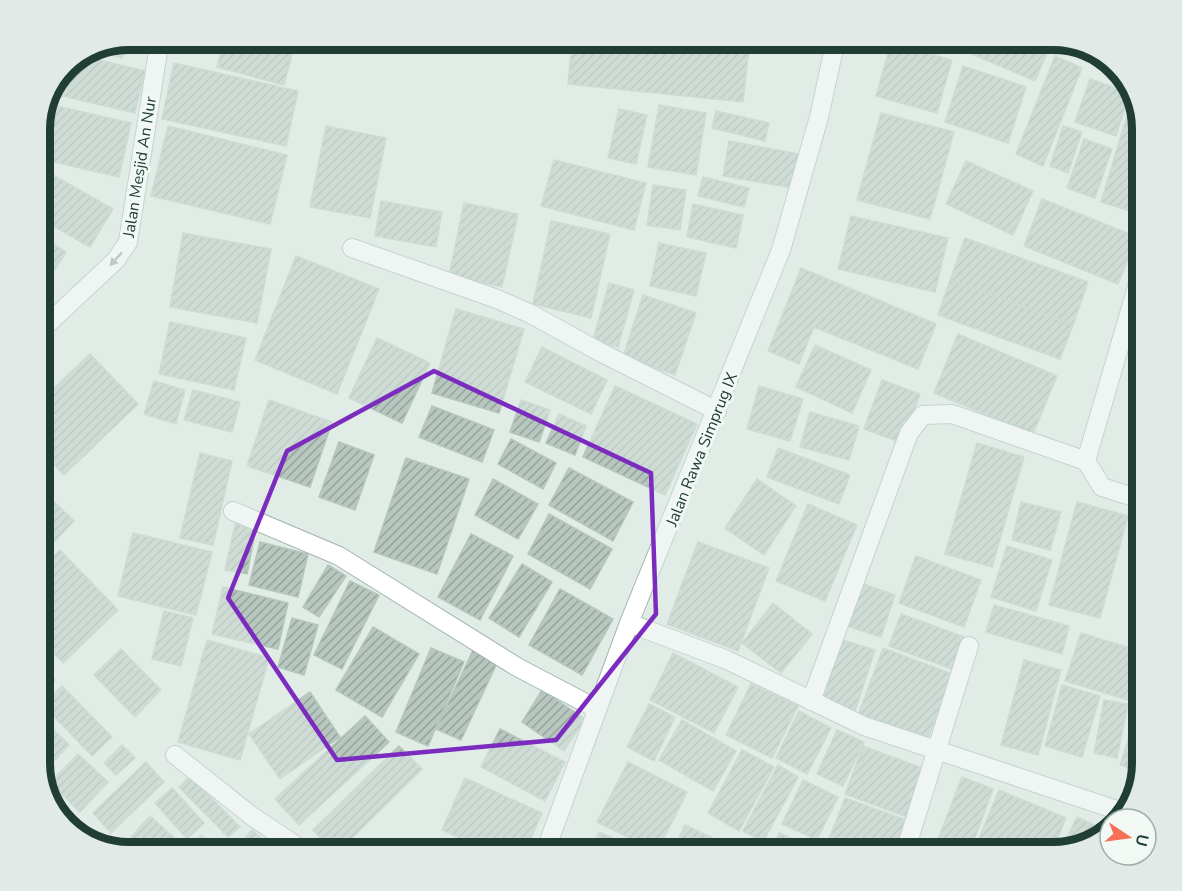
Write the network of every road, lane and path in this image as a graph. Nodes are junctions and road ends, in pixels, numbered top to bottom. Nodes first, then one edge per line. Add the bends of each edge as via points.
1 (158, 50) edge
2 (834, 50) edge
3 (352, 248) dead end
4 (1132, 304) edge
5 (50, 322) edge
6 (717, 411) junction
7 (1086, 461) junction
8 (1132, 497) edge
9 (233, 511) dead end
10 (628, 623) junction
11 (969, 646) dead end
12 (812, 701) junction
13 (597, 709) junction
14 (936, 751) junction
15 (175, 755) dead end
16 (1108, 807) edge
17 (291, 842) edge
18 (549, 842) edge
19 (908, 842) edge

1 -> 5 street, Jalan Mesjid An Nur via 128,242 116,260
2 - 6 street, Jalan Rawa Simprug IX via 781,250
3 - 6 street via 531,314
4 - 7 street
6 - 10 street, Jalan Rawa Simprug IX
7 - 8 street via 1102,487
7 - 12 street via 952,414 923,415 909,433
9 - 13 street via 339,556 517,667
10 - 12 street via 727,660
10 - 13 street, Jalan Rawa Simprug IX
11 - 14 street
12 - 14 street via 864,726
13 - 18 street, Jalan Rawa Simprug IX
14 - 16 street
14 - 19 street
15 - 17 street

